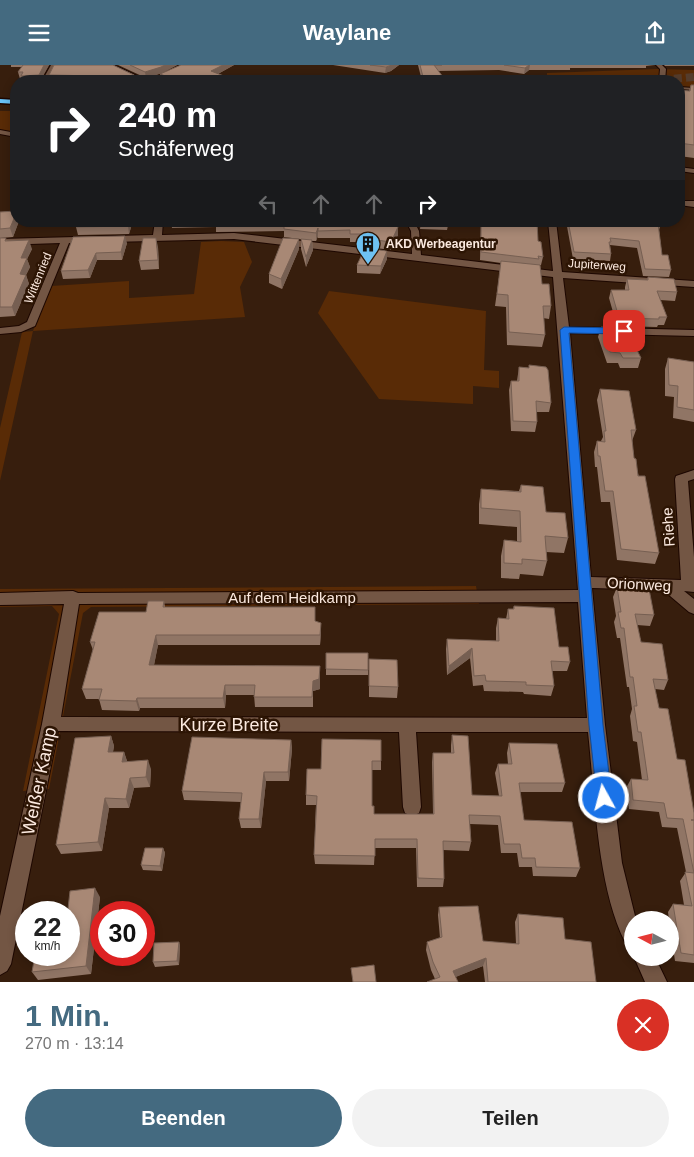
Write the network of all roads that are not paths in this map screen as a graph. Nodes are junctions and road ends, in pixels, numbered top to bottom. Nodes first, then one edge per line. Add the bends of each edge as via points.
1 (108, 65) edge
2 (185, 65) edge
3 (131, 75) edge
4 (167, 75) edge
5 (158, 227) edge
6 (413, 227) edge
7 (553, 227) edge
8 (156, 238) junction
9 (66, 240) junction
10 (0, 242) edge
11 (417, 258) junction
12 (558, 275) junction
13 (694, 284) edge
14 (564, 330) junction
15 (0, 331) edge
16 (694, 333) edge
17 (694, 474) edge
18 (668, 586) junction
19 (691, 586) edge
20 (584, 589) junction
21 (73, 597) junction
22 (0, 599) edge
23 (694, 608) edge
24 (51, 724) junction
25 (408, 725) junction
26 (596, 725) junction
27 (412, 807) dead end
28 (624, 914) edge
29 (0, 964) edge
30 (648, 966) edge
31 (656, 982) edge

1 - 3 street
2 - 4 street
5 - 8 street
6 - 11 street
7 - 12 street
8 - 9 street, Jupiterweg
8 - 11 street, Jupiterweg via 234,237
9 - 10 street, Jupiterweg
9 - 15 street, Wittenried via 31,324 21,329
11 - 12 street, Jupiterweg
12 - 13 street, Jupiterweg
12 - 14 street
14 - 16 street
14 - 20 street
17 - 19 street, Riehe via 682,479
18 - 19 street, Orionweg
18 - 20 street, Orionweg
18 - 23 street
20 - 21 street, Auf dem Heidkamp
20 - 26 street
21 - 22 street, Auf dem Heidkamp
21 - 24 street, Weißer Kamp
24 - 25 street, Kurze Breite
24 - 29 street, Weißer Kamp
25 - 26 street, Kurze Breite
25 - 27 street
26 - 28 street via 612,863
30 - 31 street

